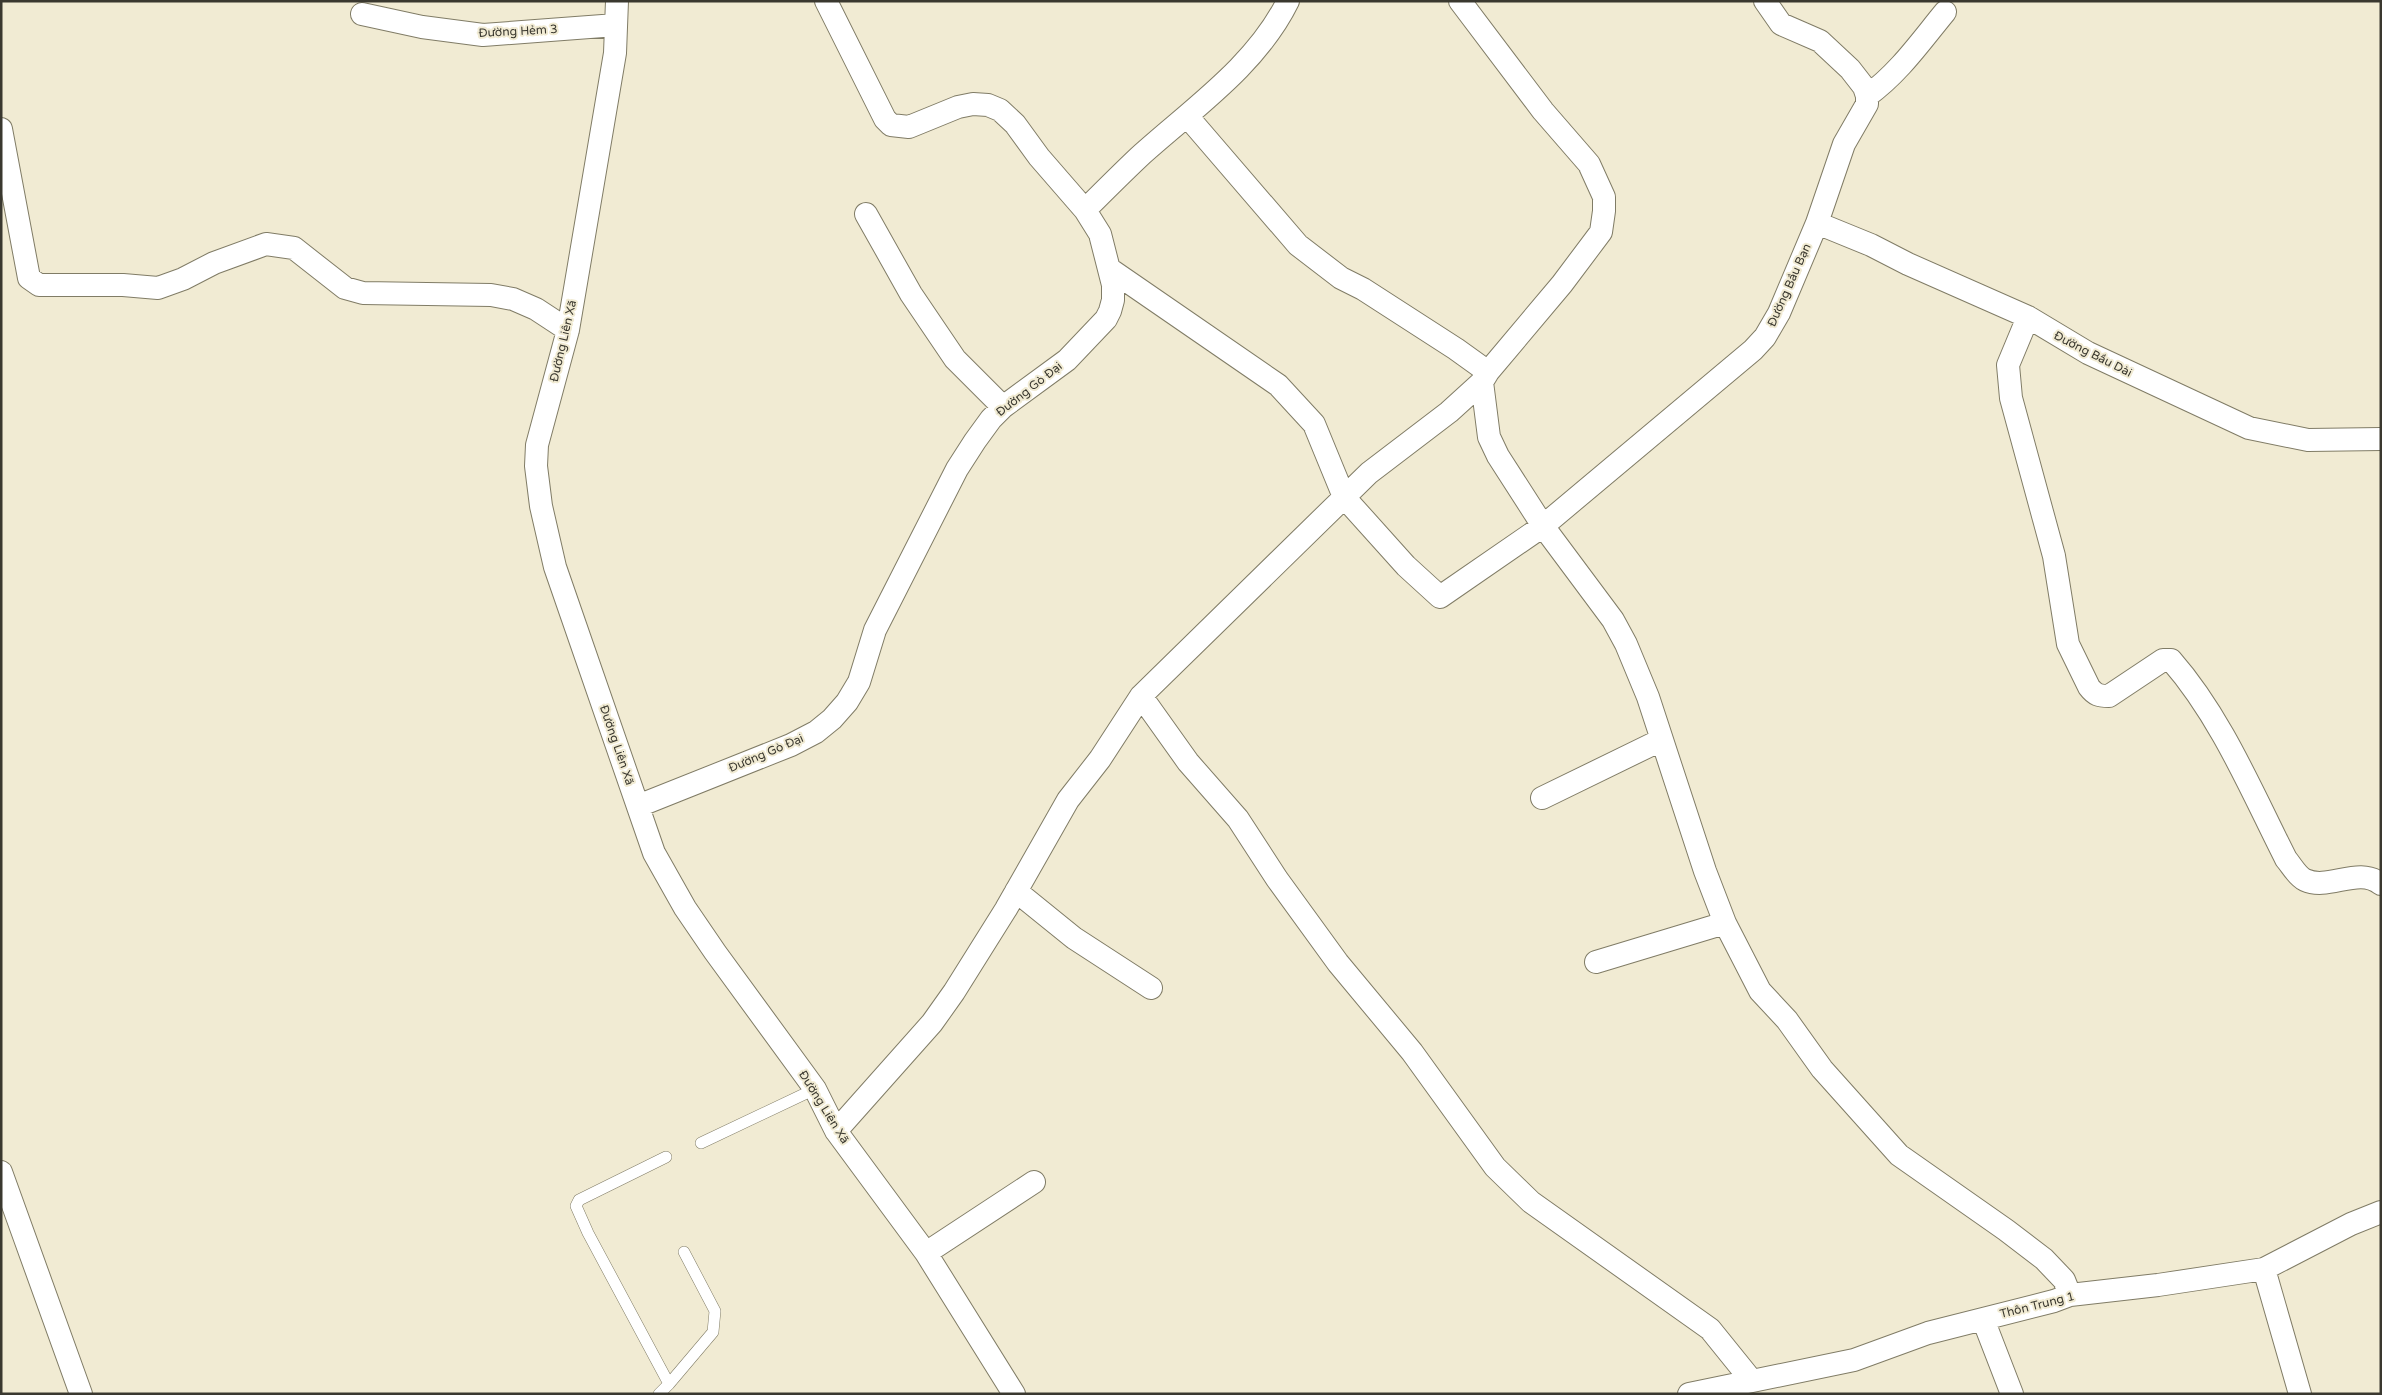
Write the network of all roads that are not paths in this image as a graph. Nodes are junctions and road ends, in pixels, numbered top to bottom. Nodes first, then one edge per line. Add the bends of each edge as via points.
1 (617, 1) edge
2 (826, 1) edge
3 (1288, 1) edge
4 (1460, 1) edge
5 (1765, 1) edge
6 (1945, 12) dead end
7 (362, 14) dead end
8 (616, 26) junction
9 (1867, 96) junction
10 (1187, 116) junction
11 (1, 129) edge
12 (1085, 210) junction
13 (866, 214) dead end
14 (1818, 223) junction
15 (1111, 270) junction
16 (2028, 317) junction
17 (568, 330) junction
18 (1485, 377) junction
19 (1003, 407) junction
20 (2381, 439) edge
21 (1344, 497) junction
22 (1543, 526) junction
23 (1141, 696) junction
24 (1661, 740) junction
25 (1542, 798) dead end
26 (638, 806) junction
27 (2381, 884) edge
28 (1016, 891) junction
29 (1725, 923) junction
30 (1596, 962) dead end
31 (1150, 988) dead end
32 (815, 1089) junction
33 (836, 1131) junction
34 (701, 1143) dead end
35 (666, 1157) dead end
36 (1, 1172) edge
37 (1034, 1182) dead end
38 (2381, 1212) edge
39 (684, 1252) dead end
40 (926, 1253) junction
41 (2264, 1269) junction
42 (2070, 1295) junction
43 (1983, 1319) junction
44 (1752, 1381) junction
45 (669, 1384) junction
46 (81, 1394) edge
47 (659, 1394) edge
48 (1014, 1394) edge
49 (1689, 1394) edge
50 (2012, 1394) edge
51 (2300, 1394) edge

1 - 8 street, Đường Liên Xã
2 - 12 street, Đường Gò Đại via 885,119 891,125 909,127 958,107 974,104 1000,110
3 - 10 street via 1265,41
4 - 18 street via 1543,111 1589,164 1604,197 1601,232
5 - 9 street via 1781,24 1820,41 1850,69
6 - 9 street via 1900,67
7 - 8 street, Đường Hẻm 3 via 422,28 483,35
8 - 17 street, Đường Liên Xã via 615,53
9 - 14 street, Đường Bầu Bạn via 1867,104 1841,153
10 - 12 street
10 - 18 street via 1304,250 1341,278 1456,348
11 - 17 street via 29,278 39,285 123,284 158,288 244,251 266,244 284,245 294,248 345,288 363,293 491,295 513,299 536,309
12 - 15 street, Đường Gò Đại via 1100,234
13 - 19 street via 911,294 955,359
14 - 16 street, Đường Bầu Dài
14 - 22 street, Đường Bầu Bạn via 1765,337
15 - 19 street, Đường Gò Đại via 1114,300 1106,319 1067,360
15 - 21 street via 1278,385 1314,424
16 - 20 street, Đường Bầu Dài via 2088,353 2249,428 2308,440
16 - 27 street via 2008,365 2011,398 2054,556 2064,630 2089,687 2099,696 2109,696 2162,660 2170,660 2189,681 2209,712 2286,859 2301,877 2319,882 2367,877
17 - 26 street, Đường Liên Xã via 537,445 541,506 555,567
18 - 21 street via 1449,412 1369,473
18 - 22 street via 1489,437
19 - 26 street, Đường Gò Đại via 957,469 875,630 859,682 832,719 791,745
21 - 22 street, Đường Bầu Bạn via 1406,566 1440,597
21 - 23 street
22 - 24 street via 1613,620 1648,697
23 - 28 street via 1100,759 1068,800
23 - 44 street via 1188,762 1238,819 1327,948 1412,1052 1495,1167 1538,1207 1710,1329
24 - 25 street
24 - 29 street
26 - 32 street, Đường Liên Xã via 654,853 685,908
28 - 31 street via 1074,938
28 - 33 street via 932,1023
29 - 30 street
29 - 42 street via 1760,991 1883,1138 1913,1166 1954,1192 2044,1259 2064,1280
32 - 33 street, Đường Liên Xã
32 - 34 lane
33 - 40 street, Đường Liên Xã
35 - 45 lane via 579,1200 576,1206
36 - 46 street
37 - 40 street
38 - 41 street, Thôn Trung 1
39 - 45 lane via 715,1311 713,1332
40 - 48 street, Đường Liên Xã
41 - 42 street, Thôn Trung 1
41 - 51 street
42 - 43 street, Thôn Trung 1
43 - 44 street, Thôn Trung 1 via 1928,1333 1854,1360
43 - 50 street
44 - 49 street, Thôn Trung 1
45 - 47 lane

